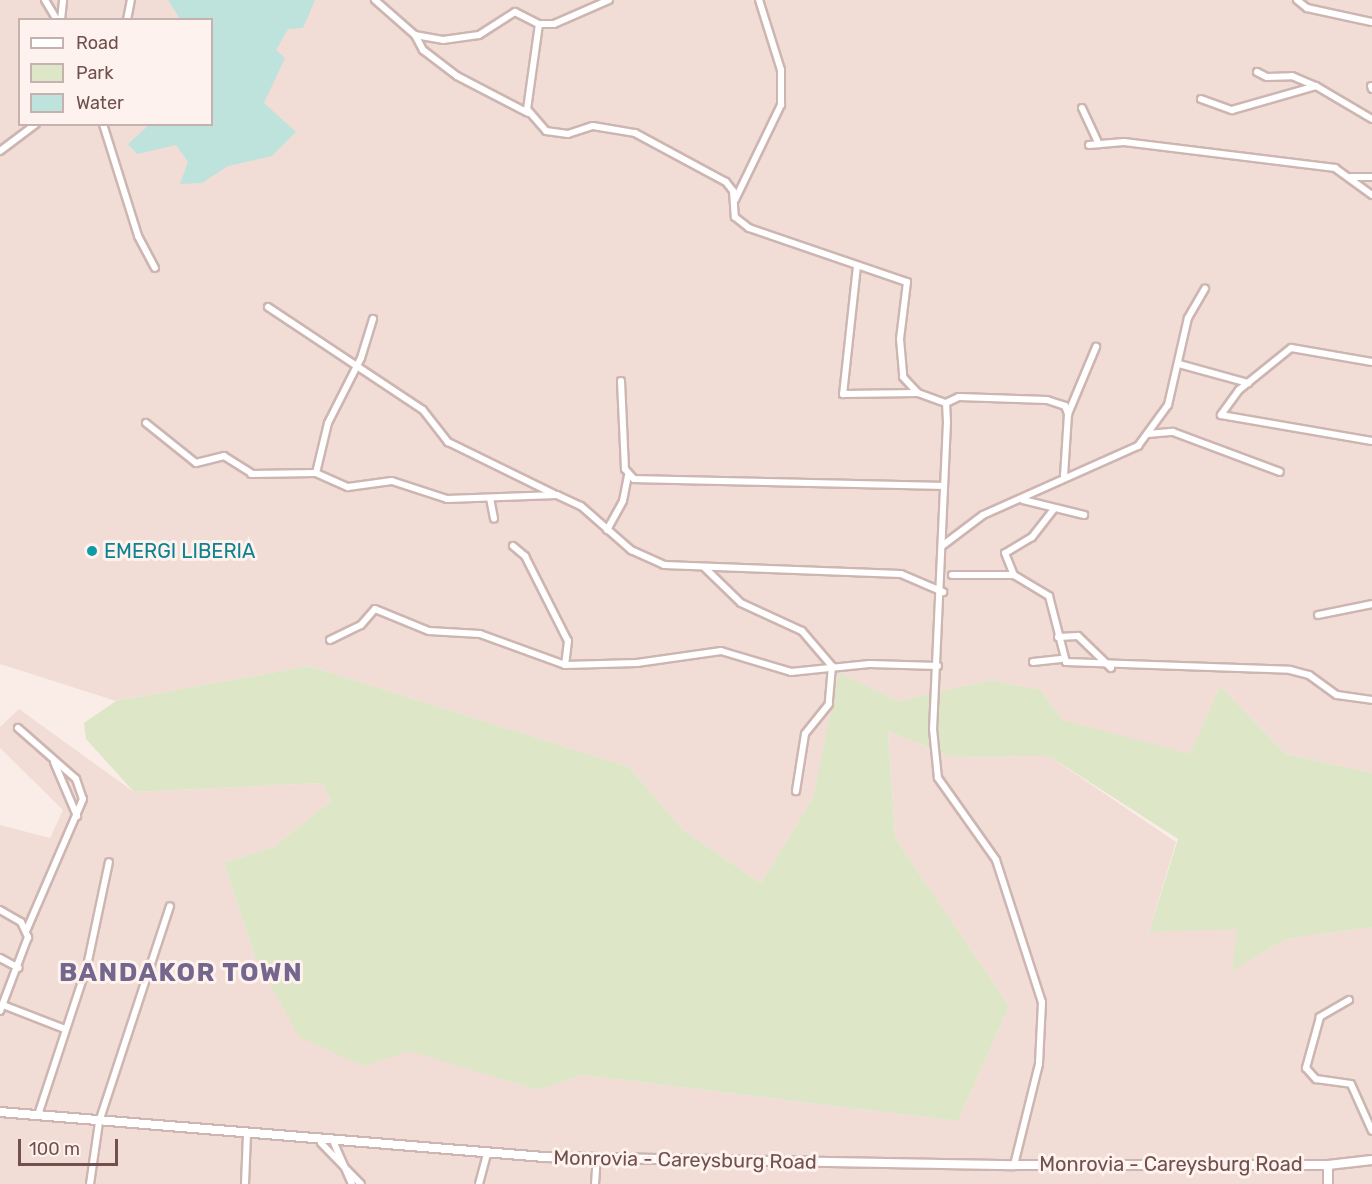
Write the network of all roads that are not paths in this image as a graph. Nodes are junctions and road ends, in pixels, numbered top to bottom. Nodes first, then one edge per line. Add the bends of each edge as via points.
1 (45, 0) edge
2 (63, 0) edge
3 (131, 0) edge
4 (375, 0) edge
5 (609, 0) edge
6 (759, 0) edge
7 (1298, 0) edge
8 (58, 18) edge
9 (59, 18) edge
10 (127, 18) edge
11 (1372, 22) edge
12 (539, 24) junction
13 (415, 35) junction
14 (1257, 72) dead end
15 (1316, 86) junction
16 (1201, 99) dead end
17 (1082, 108) dead end
18 (528, 112) junction
19 (1372, 118) edge
20 (33, 126) edge
21 (105, 126) edge
22 (1099, 144) junction
23 (1089, 145) dead end
24 (0, 151) edge
25 (1350, 177) junction
26 (1372, 177) edge
27 (1372, 195) edge
28 (735, 200) junction
29 (857, 266) junction
30 (155, 268) dead end
31 (1205, 288) dead end
32 (268, 307) dead end
33 (373, 319) dead end
34 (1095, 347) dead end
35 (1372, 362) edge
36 (357, 363) junction
37 (1179, 364) junction
38 (621, 381) dead end
39 (1248, 383) junction
40 (918, 393) junction
41 (946, 403) junction
42 (1068, 414) junction
43 (146, 423) dead end
44 (1148, 434) junction
45 (1372, 441) edge
46 (1280, 472) dead end
47 (316, 473) junction
48 (628, 475) junction
49 (1064, 476) junction
50 (943, 486) junction
51 (557, 495) junction
52 (490, 498) junction
53 (1022, 500) junction
54 (1054, 509) junction
55 (1084, 515) dead end
56 (494, 519) dead end
57 (606, 530) junction
58 (513, 546) dead end
59 (942, 546) junction
60 (714, 571) junction
61 (952, 575) dead end
62 (1014, 575) junction
63 (943, 592) junction
64 (1372, 604) edge
65 (1318, 615) dead end
66 (1058, 637) junction
67 (330, 640) dead end
68 (1061, 659) junction
69 (1033, 662) dead end
70 (565, 665) junction
71 (832, 666) junction
72 (938, 666) junction
73 (1111, 668) junction
74 (1372, 700) edge
75 (18, 728) dead end
76 (54, 762) junction
77 (796, 791) dead end
78 (77, 816) junction
79 (108, 862) dead end
80 (170, 906) dead end
81 (0, 910) edge
82 (27, 929) junction
83 (0, 958) edge
84 (19, 968) junction
85 (1349, 1000) dead end
86 (2, 1008) edge
87 (65, 1029) junction
88 (0, 1112) edge
89 (38, 1115) junction
90 (99, 1122) junction
91 (1372, 1131) edge
92 (247, 1135) junction
93 (321, 1143) junction
94 (334, 1143) junction
95 (487, 1154) junction
96 (597, 1157) junction
97 (1372, 1160) edge
98 (338, 1162) junction
99 (1014, 1165) junction
100 (1328, 1165) junction
101 (90, 1184) edge
102 (245, 1184) edge
103 (352, 1184) edge
104 (361, 1184) edge
105 (479, 1184) edge
106 (595, 1184) edge
107 (1328, 1184) edge

1 - 8 street
2 - 9 street
3 - 10 street
4 - 13 street
5 - 12 street via 588,12
6 - 28 street via 781,70 781,105
7 - 11 street via 1307,8
12 - 13 street via 515,12 479,35 443,40
12 - 18 street via 529,72
13 - 18 street via 423,50 457,76
14 - 15 street via 1267,77 1292,76
15 - 16 street via 1232,110
15 - 19 street
17 - 22 street
18 - 28 street via 554,134 593,126 635,133 708,169 731,187
20 - 24 street
21 - 30 street via 138,236
22 - 23 street
22 - 25 street via 1127,142 1335,168
25 - 26 street
25 - 27 street
28 - 29 street via 735,217 749,228
29 - 40 street via 908,282 900,368
29 - 40 street via 843,394
31 - 37 street via 1188,318
32 - 36 street via 274,316 303,327
33 - 36 street
34 - 42 street
35 - 39 street via 1291,348
36 - 47 street via 328,423
36 - 51 street via 423,411 440,436
37 - 39 street
37 - 44 street via 1168,405
38 - 48 street
39 - 45 street via 1221,415
40 - 41 street
41 - 42 street via 959,397 1047,400 1065,406
41 - 50 street
42 - 49 street
43 - 47 street via 196,463 224,456 250,473 277,478 297,471
44 - 46 street via 1173,432
44 - 49 street via 1138,446
47 - 52 street via 348,487 392,481 447,499
48 - 50 street via 671,481 815,480 874,486 931,482
48 - 57 street via 623,501
49 - 53 street
50 - 59 street
51 - 52 street
51 - 57 street via 581,506
52 - 56 street
53 - 54 street
53 - 59 street via 977,518
54 - 55 street
54 - 62 street via 1032,537 1008,547
57 - 60 street via 647,560
58 - 70 street via 525,556 568,641
59 - 63 street
60 - 63 street via 902,574
60 - 71 street via 741,603 802,631
61 - 62 street
62 - 66 street via 1049,596
63 - 72 street
64 - 65 street
66 - 68 street
66 - 73 street via 1078,636
67 - 70 street via 361,625 375,609 429,631 480,634
68 - 69 street
68 - 73 street via 1071,665
70 - 71 street via 637,663 721,651 791,672
71 - 72 street
71 - 77 street via 829,704 805,734
72 - 99 street via 933,729 938,778 996,860 1042,1002 1039,1064
73 - 74 street via 1290,670 1309,675 1337,695
75 - 76 street
76 - 78 street
76 - 78 street via 82,790
78 - 82 street
79 - 87 street via 87,966
80 - 90 street
81 - 82 street
82 - 84 street
83 - 84 street
84 - 86 street
85 - 91 street via 1320,1017 1306,1068 1316,1079 1351,1084
86 - 87 street
87 - 89 street
88 - 89 main road, Monrovia - Careysburg Road
89 - 90 main road, Monrovia - Careysburg Road
90 - 92 main road, Monrovia - Careysburg Road
90 - 101 street
92 - 93 main road, Monrovia - Careysburg Road
92 - 102 street
93 - 94 main road, Monrovia - Careysburg Road
93 - 98 street
94 - 95 main road, Monrovia - Careysburg Road
94 - 98 street
95 - 96 main road, Monrovia - Careysburg Road
95 - 105 street
96 - 99 main road, Monrovia - Careysburg Road
96 - 106 street
97 - 100 main road, Monrovia - Careysburg Road
98 - 103 street
98 - 104 street
99 - 100 main road, Monrovia - Careysburg Road
100 - 107 main road

